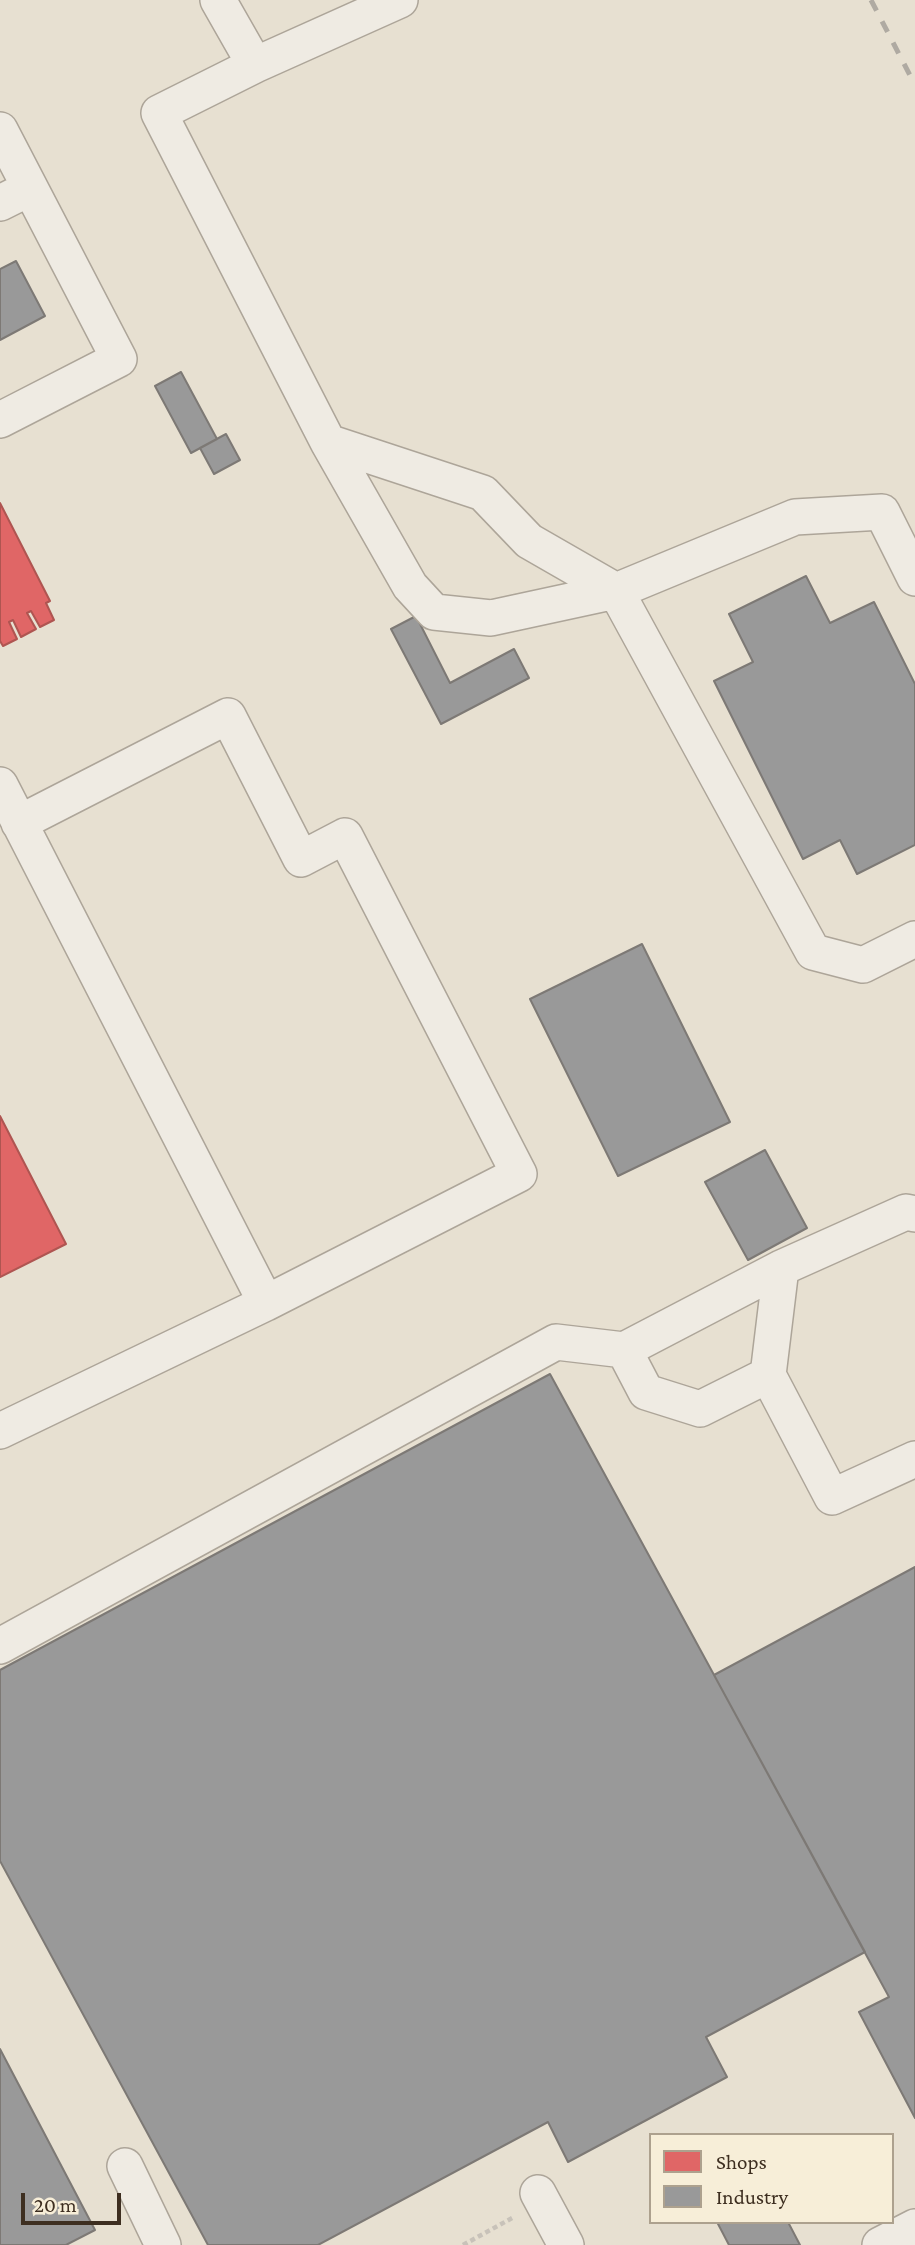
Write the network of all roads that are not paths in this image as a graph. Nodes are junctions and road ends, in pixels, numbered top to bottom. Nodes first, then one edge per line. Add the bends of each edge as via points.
1 (218, 0) edge
2 (400, 0) edge
3 (255, 65) junction
4 (0, 130) edge
5 (15, 195) edge
6 (0, 420) edge
7 (328, 442) junction
8 (915, 578) edge
9 (616, 591) junction
10 (0, 785) edge
11 (19, 823) junction
12 (915, 939) edge
13 (915, 1214) edge
14 (781, 1268) junction
15 (266, 1304) junction
16 (624, 1350) junction
17 (768, 1374) junction
18 (0, 1431) edge
19 (915, 1459) edge
20 (0, 1646) edge
21 (125, 2166) dead end
22 (540, 2197) road end
23 (915, 2227) edge
24 (561, 2244) edge
25 (163, 2245) edge
26 (880, 2245) edge

1 - 3 lane
2 - 3 lane
3 - 7 lane via 159,113
4 - 5 lane
5 - 6 lane via 119,359
7 - 9 lane via 483,492 529,541
7 - 9 lane via 410,586 434,612 491,618
8 - 9 lane via 882,512 795,517
9 - 12 lane via 813,951 863,965
10 - 11 lane
11 - 15 lane
11 - 15 lane via 228,716 301,859 345,836 507,1150 519,1174
13 - 14 lane via 906,1212
14 - 16 lane
14 - 17 lane
15 - 18 lane
16 - 17 lane via 646,1392 700,1409
16 - 20 lane via 556,1342
17 - 19 lane via 832,1497
21 - 25 lane
22 - 24 lane
23 - 26 lane

